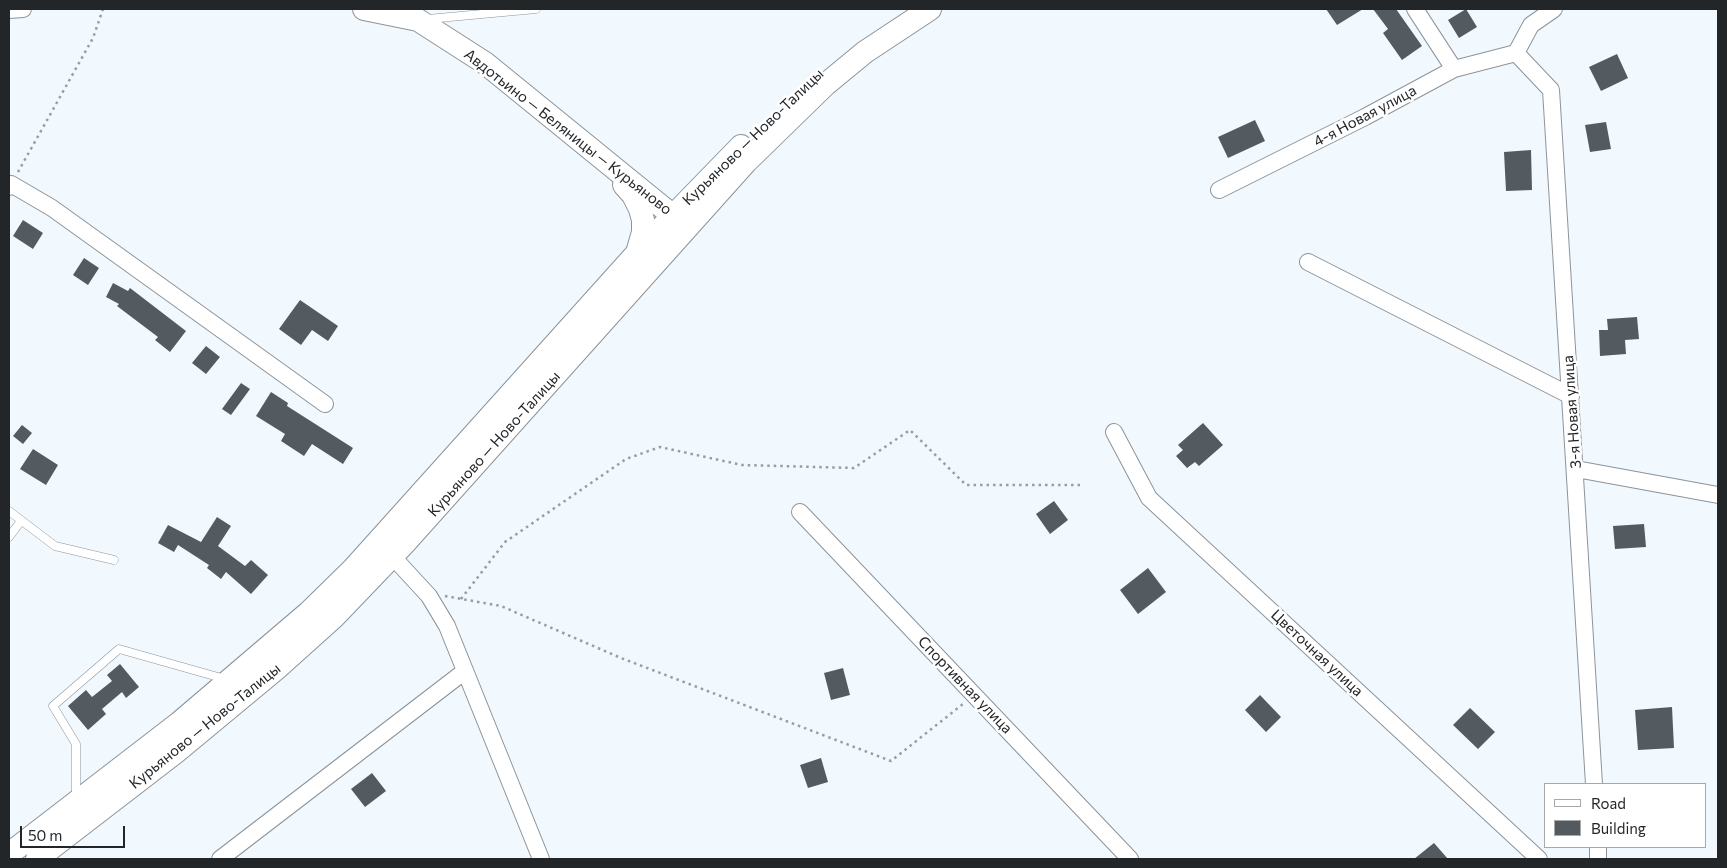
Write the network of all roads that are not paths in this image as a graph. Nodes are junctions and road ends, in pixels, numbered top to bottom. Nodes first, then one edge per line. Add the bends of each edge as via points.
1 (23, 9) edge
2 (364, 9) edge
3 (536, 9) edge
4 (901, 9) edge
5 (930, 9) edge
6 (1415, 9) edge
7 (1554, 9) edge
8 (9, 10) edge
9 (418, 20) junction
10 (1516, 54) junction
11 (1454, 69) junction
12 (734, 152) junction
13 (601, 157) junction
14 (10, 186) edge
15 (1219, 190) dead end
16 (680, 221) junction
17 (637, 253) junction
18 (1308, 262) dead end
19 (1571, 396) junction
20 (325, 404) dead end
21 (1114, 432) dead end
22 (1576, 469) junction
23 (1718, 495) edge
24 (9, 511) edge
25 (800, 512) dead end
26 (21, 521) junction
27 (9, 536) edge
28 (392, 557) junction
29 (114, 560) dead end
30 (465, 671) junction
31 (230, 680) junction
32 (1594, 783) edge
33 (76, 802) junction
34 (9, 854) edge
35 (37, 859) edge
36 (220, 859) edge
37 (541, 859) edge
38 (1130, 859) edge
39 (1538, 859) edge

1 - 8 street
2 - 9 main road, Авдотьино — Беляницы — Курьяново
3 - 9 lane
4 - 12 main road, Курьяново — Ново-Талицы via 815,74
5 - 16 main road, Курьяново — Ново-Талицы via 865,52 826,85
6 - 11 street
7 - 10 street via 1531,26
9 - 13 main road, Авдотьино — Беляницы — Курьяново via 485,63
10 - 11 street, 4-я Новая улица
10 - 19 street, 3-я Новая улица via 1551,90
11 - 15 street, 4-я Новая улица
12 - 13 main road via 690,186 670,193 646,186
12 - 16 main road, Курьяново — Ново-Талицы
13 - 16 main road, Авдотьино — Беляницы — Курьяново
13 - 17 main road via 633,195 640,209 643,232
14 - 20 street via 52,208
16 - 17 main road, Курьяново — Ново-Талицы
16 - 28 main road, Курьяново — Ново-Талицы
17 - 31 main road, Курьяново — Ново-Талицы via 353,569 308,613
18 - 19 street
19 - 22 street, 3-я Новая улица
21 - 39 street, Цветочная улица via 1149,498
22 - 23 street
22 - 32 street, 3-я Новая улица
24 - 26 lane
25 - 38 street, Спортивная улица
26 - 27 lane
26 - 29 lane via 55,546
28 - 30 street via 429,596 447,626
28 - 35 main road, Курьяново — Ново-Талицы via 335,616 276,669 176,752
30 - 36 street
30 - 37 street
31 - 33 main road, Курьяново — Ново-Талицы
31 - 33 lane via 119,649 52,706 76,744
33 - 34 main road, Курьяново — Ново-Талицы

